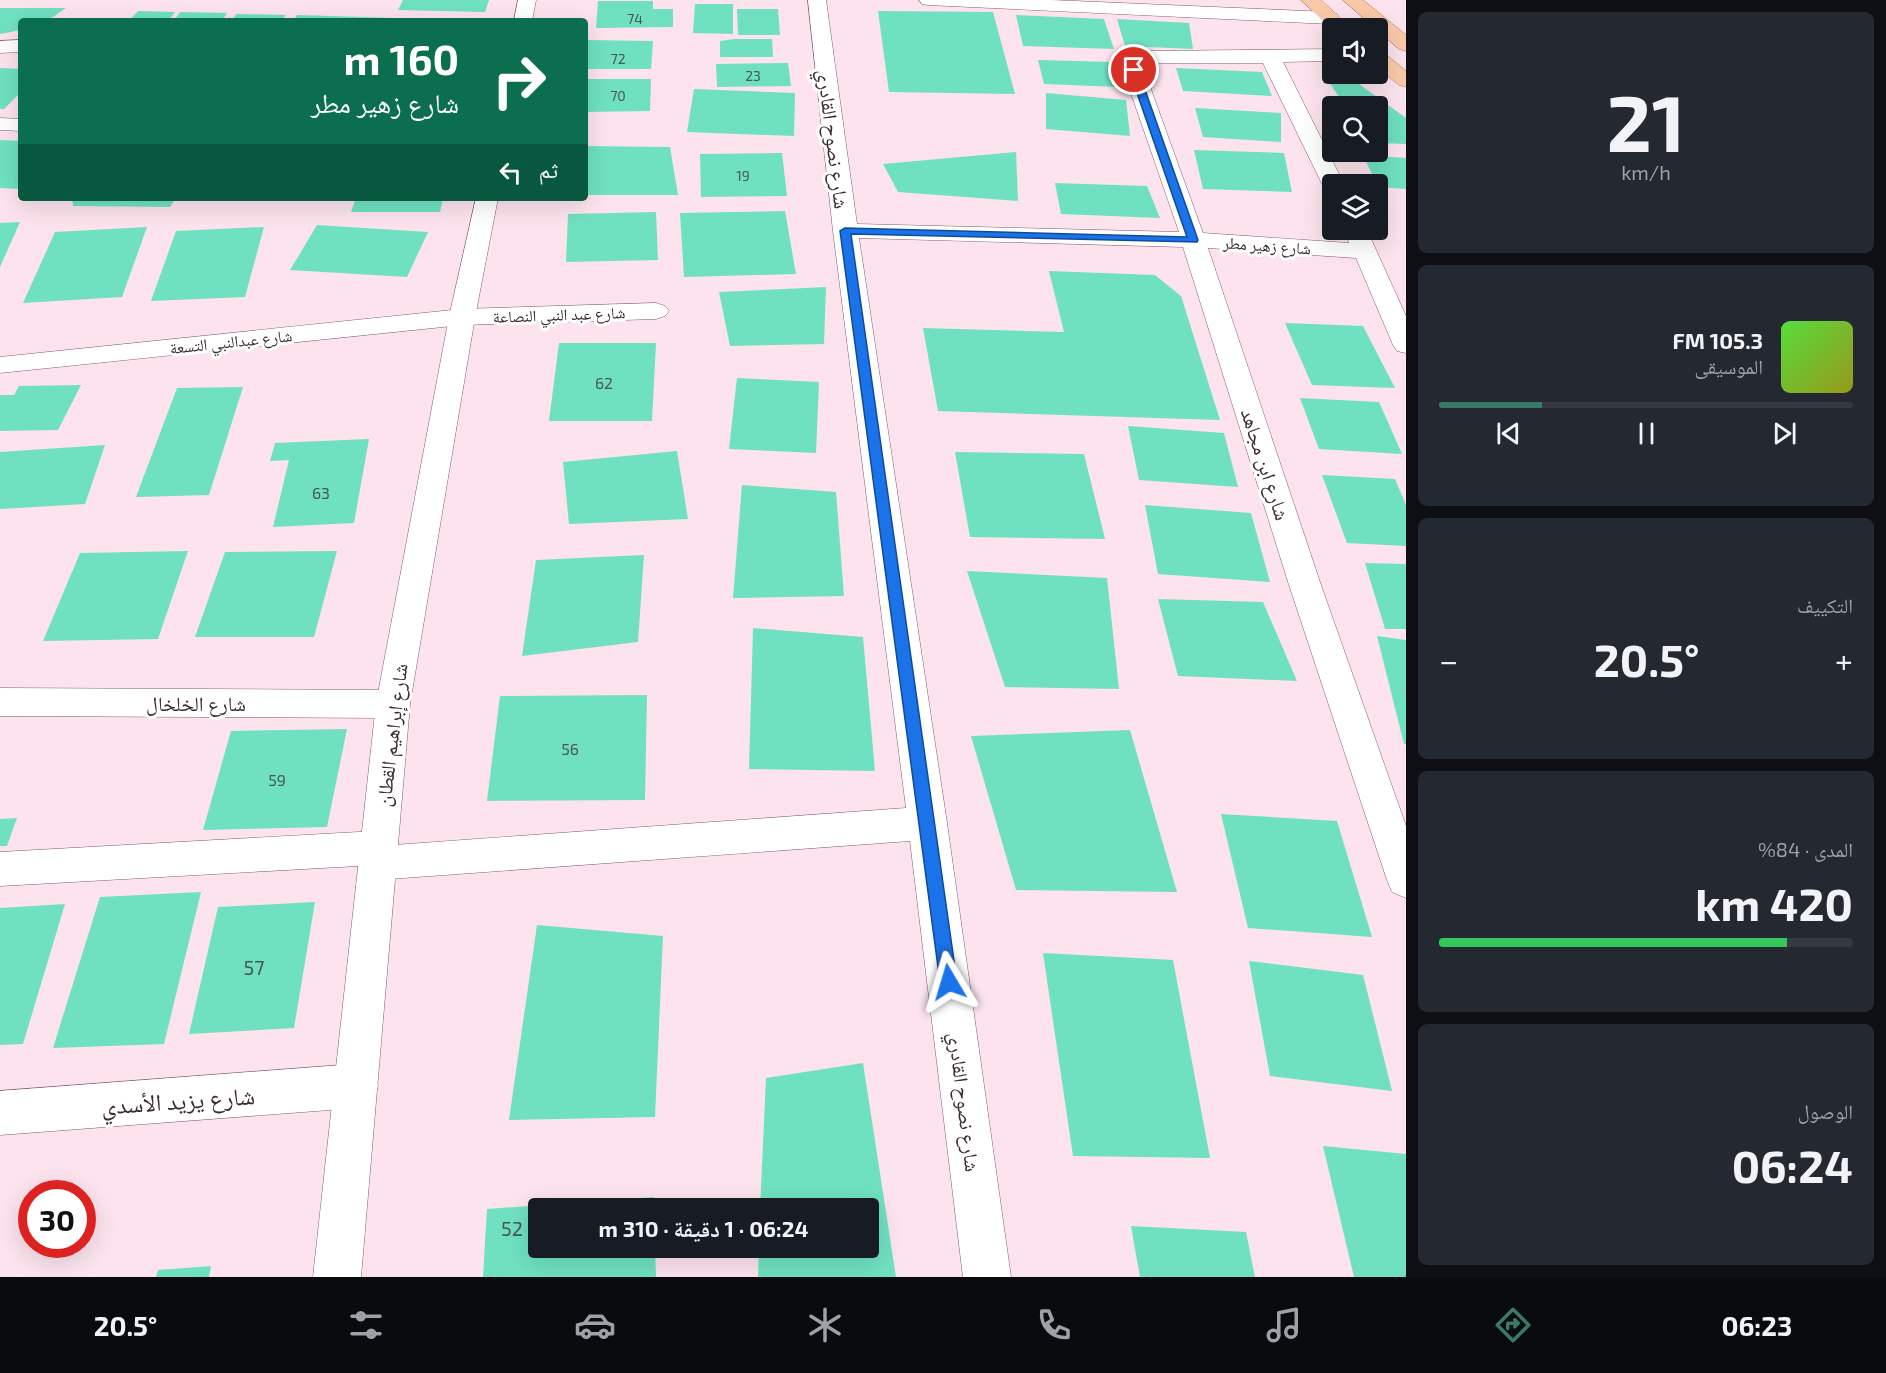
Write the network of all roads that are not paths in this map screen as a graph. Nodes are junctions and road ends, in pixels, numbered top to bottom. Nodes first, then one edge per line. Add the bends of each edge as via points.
1 (527, 0) edge
2 (817, 0) edge
3 (928, 0) edge
4 (1310, 0) edge
5 (1352, 0) edge
6 (524, 18) edge
7 (1330, 18) edge
8 (1322, 22) edge
9 (1406, 45) edge
10 (18, 46) edge
11 (0, 47) edge
12 (1322, 55) edge
13 (1270, 57) junction
14 (1388, 66) edge
15 (1406, 81) edge
16 (0, 124) edge
17 (18, 124) edge
18 (1328, 174) edge
19 (486, 201) edge
20 (845, 231) junction
21 (1193, 240) junction
22 (1322, 240) edge
23 (1360, 240) edge
24 (656, 310) dead end
25 (462, 317) junction
26 (1406, 345) edge
27 (0, 365) edge
28 (0, 702) edge
29 (393, 704) junction
30 (928, 823) junction
31 (376, 856) junction
32 (0, 869) edge
33 (1406, 880) edge
34 (356, 1086) junction
35 (0, 1113) edge
36 (337, 1277) edge
37 (987, 1277) edge

1 - 6 street
2 - 20 street, شارع نصوح القادري
3 - 8 street
4 - 7 main road
5 - 9 main road
10 - 11 street
12 - 13 street
13 - 18 street
13 - 21 street, شارع ابن مجاهد via 1150,57 1136,62 1134,70
14 - 15 main road
16 - 17 street
19 - 25 street, شارع إبراهيم القطان
20 - 21 street, شارع زهير مطر
20 - 30 street, شارع نصوح القادري
21 - 22 street, شارع زهير مطر
21 - 33 street, شارع ابن مجاهد
23 - 26 street, شارع زهير مطر
24 - 25 street, شارع عبد النبي النصاعة
25 - 27 street, شارع عبدالنبي التسعة
25 - 29 street, شارع إبراهيم القطان
28 - 29 street, شارع الخلخال
29 - 31 street, شارع إبراهيم القطان
30 - 31 street
30 - 37 street, شارع نصوح القادري
31 - 32 street
31 - 34 street, شارع إبراهيم القطان
34 - 35 street, شارع يزيد الأسدي
34 - 36 street, شارع إبراهيم القطان

